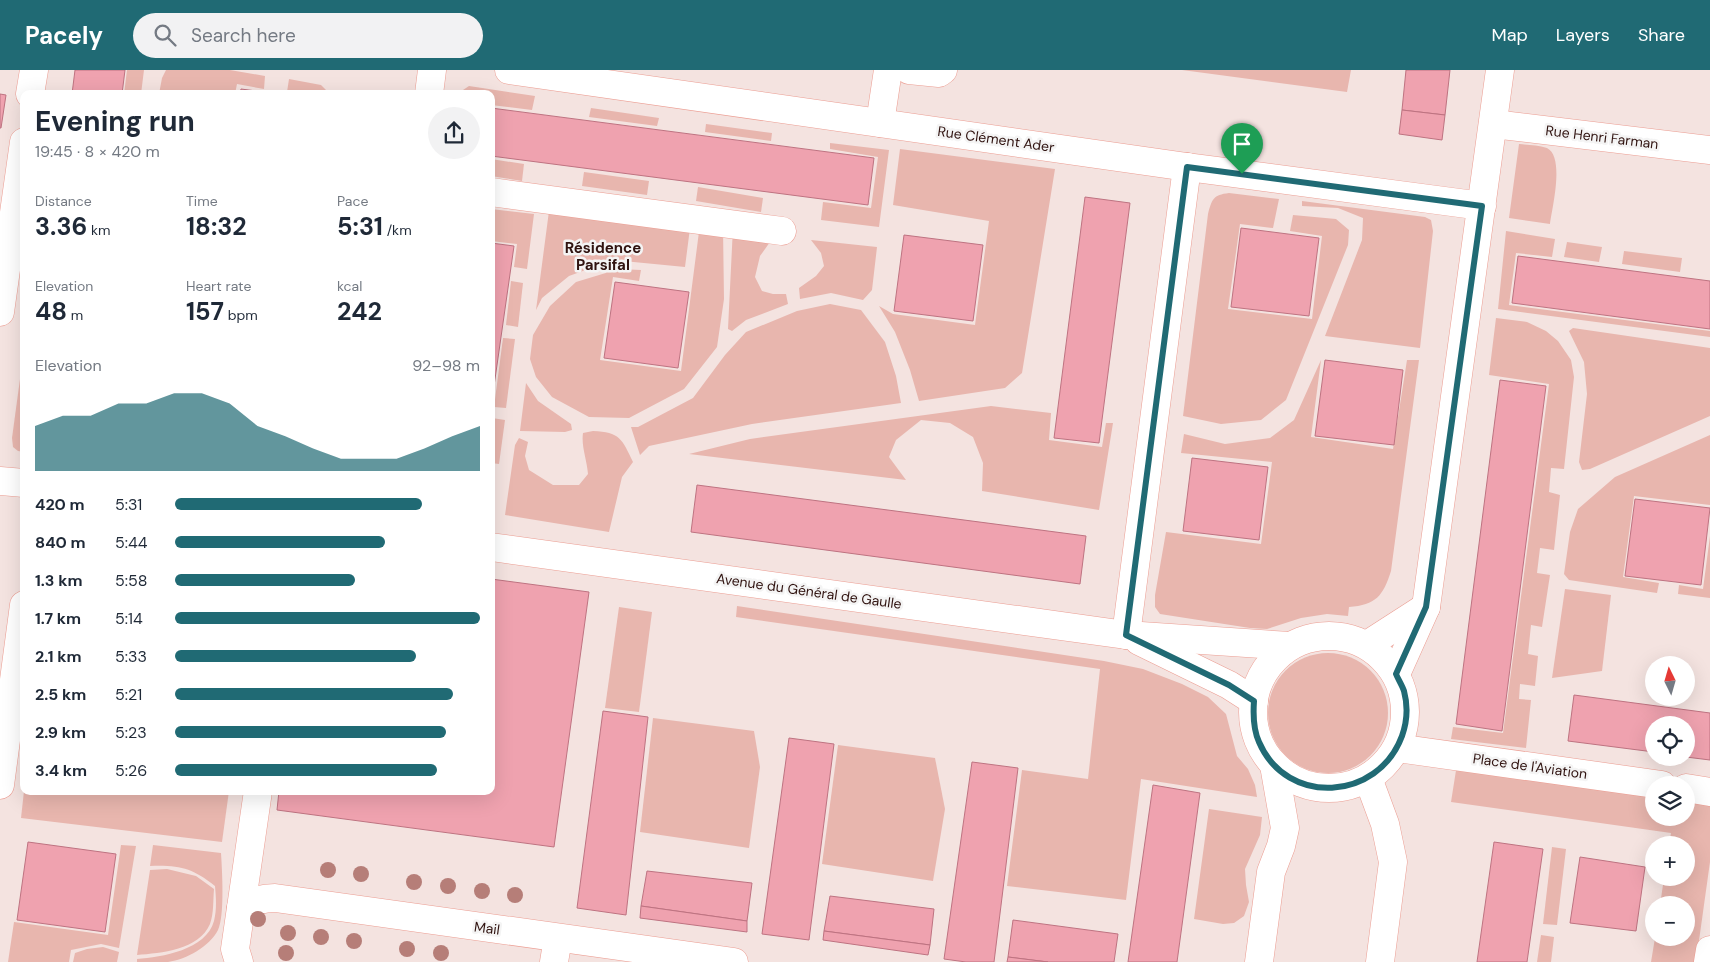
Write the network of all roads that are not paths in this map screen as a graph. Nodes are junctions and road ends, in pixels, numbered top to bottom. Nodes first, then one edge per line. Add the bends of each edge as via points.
1 (34, 70) edge
2 (432, 70) edge
3 (509, 70) edge
4 (888, 70) edge
5 (909, 70) edge
6 (943, 70) edge
7 (1500, 70) edge
8 (31, 90) edge
9 (430, 90) edge
10 (880, 123) junction
11 (1493, 124) junction
12 (1710, 150) edge
13 (1187, 167) junction
14 (20, 170) edge
15 (495, 193) edge
16 (1482, 206) junction
17 (782, 231) dead end
18 (0, 312) edge
19 (0, 481) edge
20 (20, 483) edge
21 (495, 548) edge
22 (1426, 607) junction
23 (20, 635) edge
24 (1126, 635) junction
25 (1290, 646) junction
26 (1368, 646) junction
27 (1396, 674) junction
28 (1254, 701) junction
29 (1397, 748) junction
30 (1274, 765) junction
31 (1368, 778) junction
32 (1645, 783) edge
33 (0, 784) edge
34 (1695, 790) edge
35 (1710, 792) edge
36 (257, 795) edge
37 (242, 908) junction
38 (556, 950) edge
39 (1710, 950) edge
40 (240, 962) edge
41 (734, 962) edge
42 (1259, 962) edge
43 (1380, 962) edge
44 (1708, 962) edge

1 - 8 street
2 - 9 street
3 - 10 street, Rue Clément Ader
4 - 10 street
5 - 6 street via 939,73
7 - 11 street
10 - 13 street, Rue Clément Ader
11 - 12 street, Rue Henri Farman
11 - 16 street
13 - 16 street, Rue Clément Ader
13 - 24 street
14 - 18 street
15 - 17 street
16 - 22 street
19 - 20 street
21 - 24 street, Avenue du Général de Gaulle
22 - 26 street
22 - 27 street
23 - 33 street
24 - 25 street, Avenue du Général de Gaulle
24 - 28 street, Avenue du Général de Gaulle via 1229,685
25 - 26 street via 1305,639 1329,636 1352,639
25 - 28 street via 1266,669
26 - 27 street via 1384,657
27 - 29 street via 1404,691 1406,711 1404,730
28 - 30 street via 1253,714 1259,742
29 - 31 street via 1385,765
29 - 32 street, Place de l'Aviation
30 - 31 street via 1290,778 1309,786 1329,789 1349,786
30 - 42 street via 1284,828 1272,872
31 - 43 street via 1393,862
34 - 35 street
36 - 37 street
37 - 38 street, Mail via 263,898 275,898
37 - 40 street via 236,949
38 - 41 street, Mail
39 - 44 street

